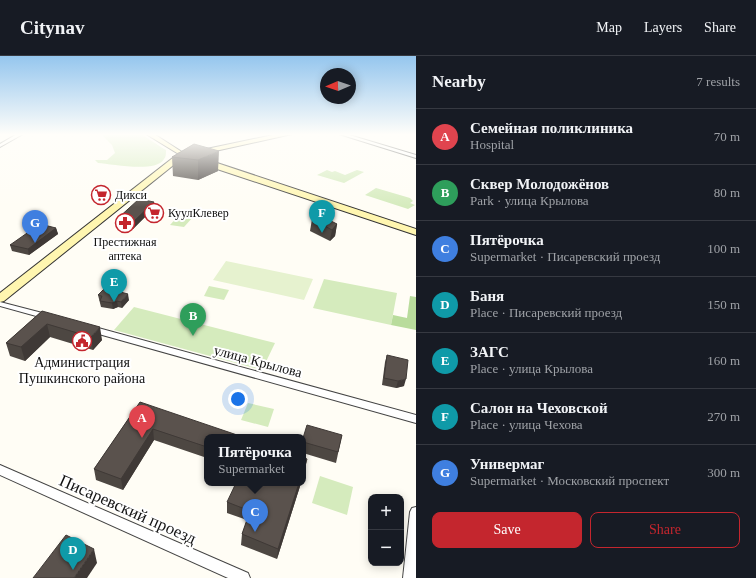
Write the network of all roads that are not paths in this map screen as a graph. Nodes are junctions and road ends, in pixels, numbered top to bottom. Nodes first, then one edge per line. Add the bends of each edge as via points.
1 (185, 158) edge
2 (191, 158) edge
3 (416, 232) edge
4 (0, 299) edge
5 (0, 304) edge
6 (59, 320) edge
7 (81, 326) edge
8 (416, 419) edge
9 (0, 470) edge
10 (416, 512) edge
11 (243, 578) edge
12 (410, 578) edge

1 - 4 main road
2 - 3 main road
5 - 6 street
7 - 8 street, улица Крылова
9 - 11 street, Писаревский проезд
10 - 12 street

